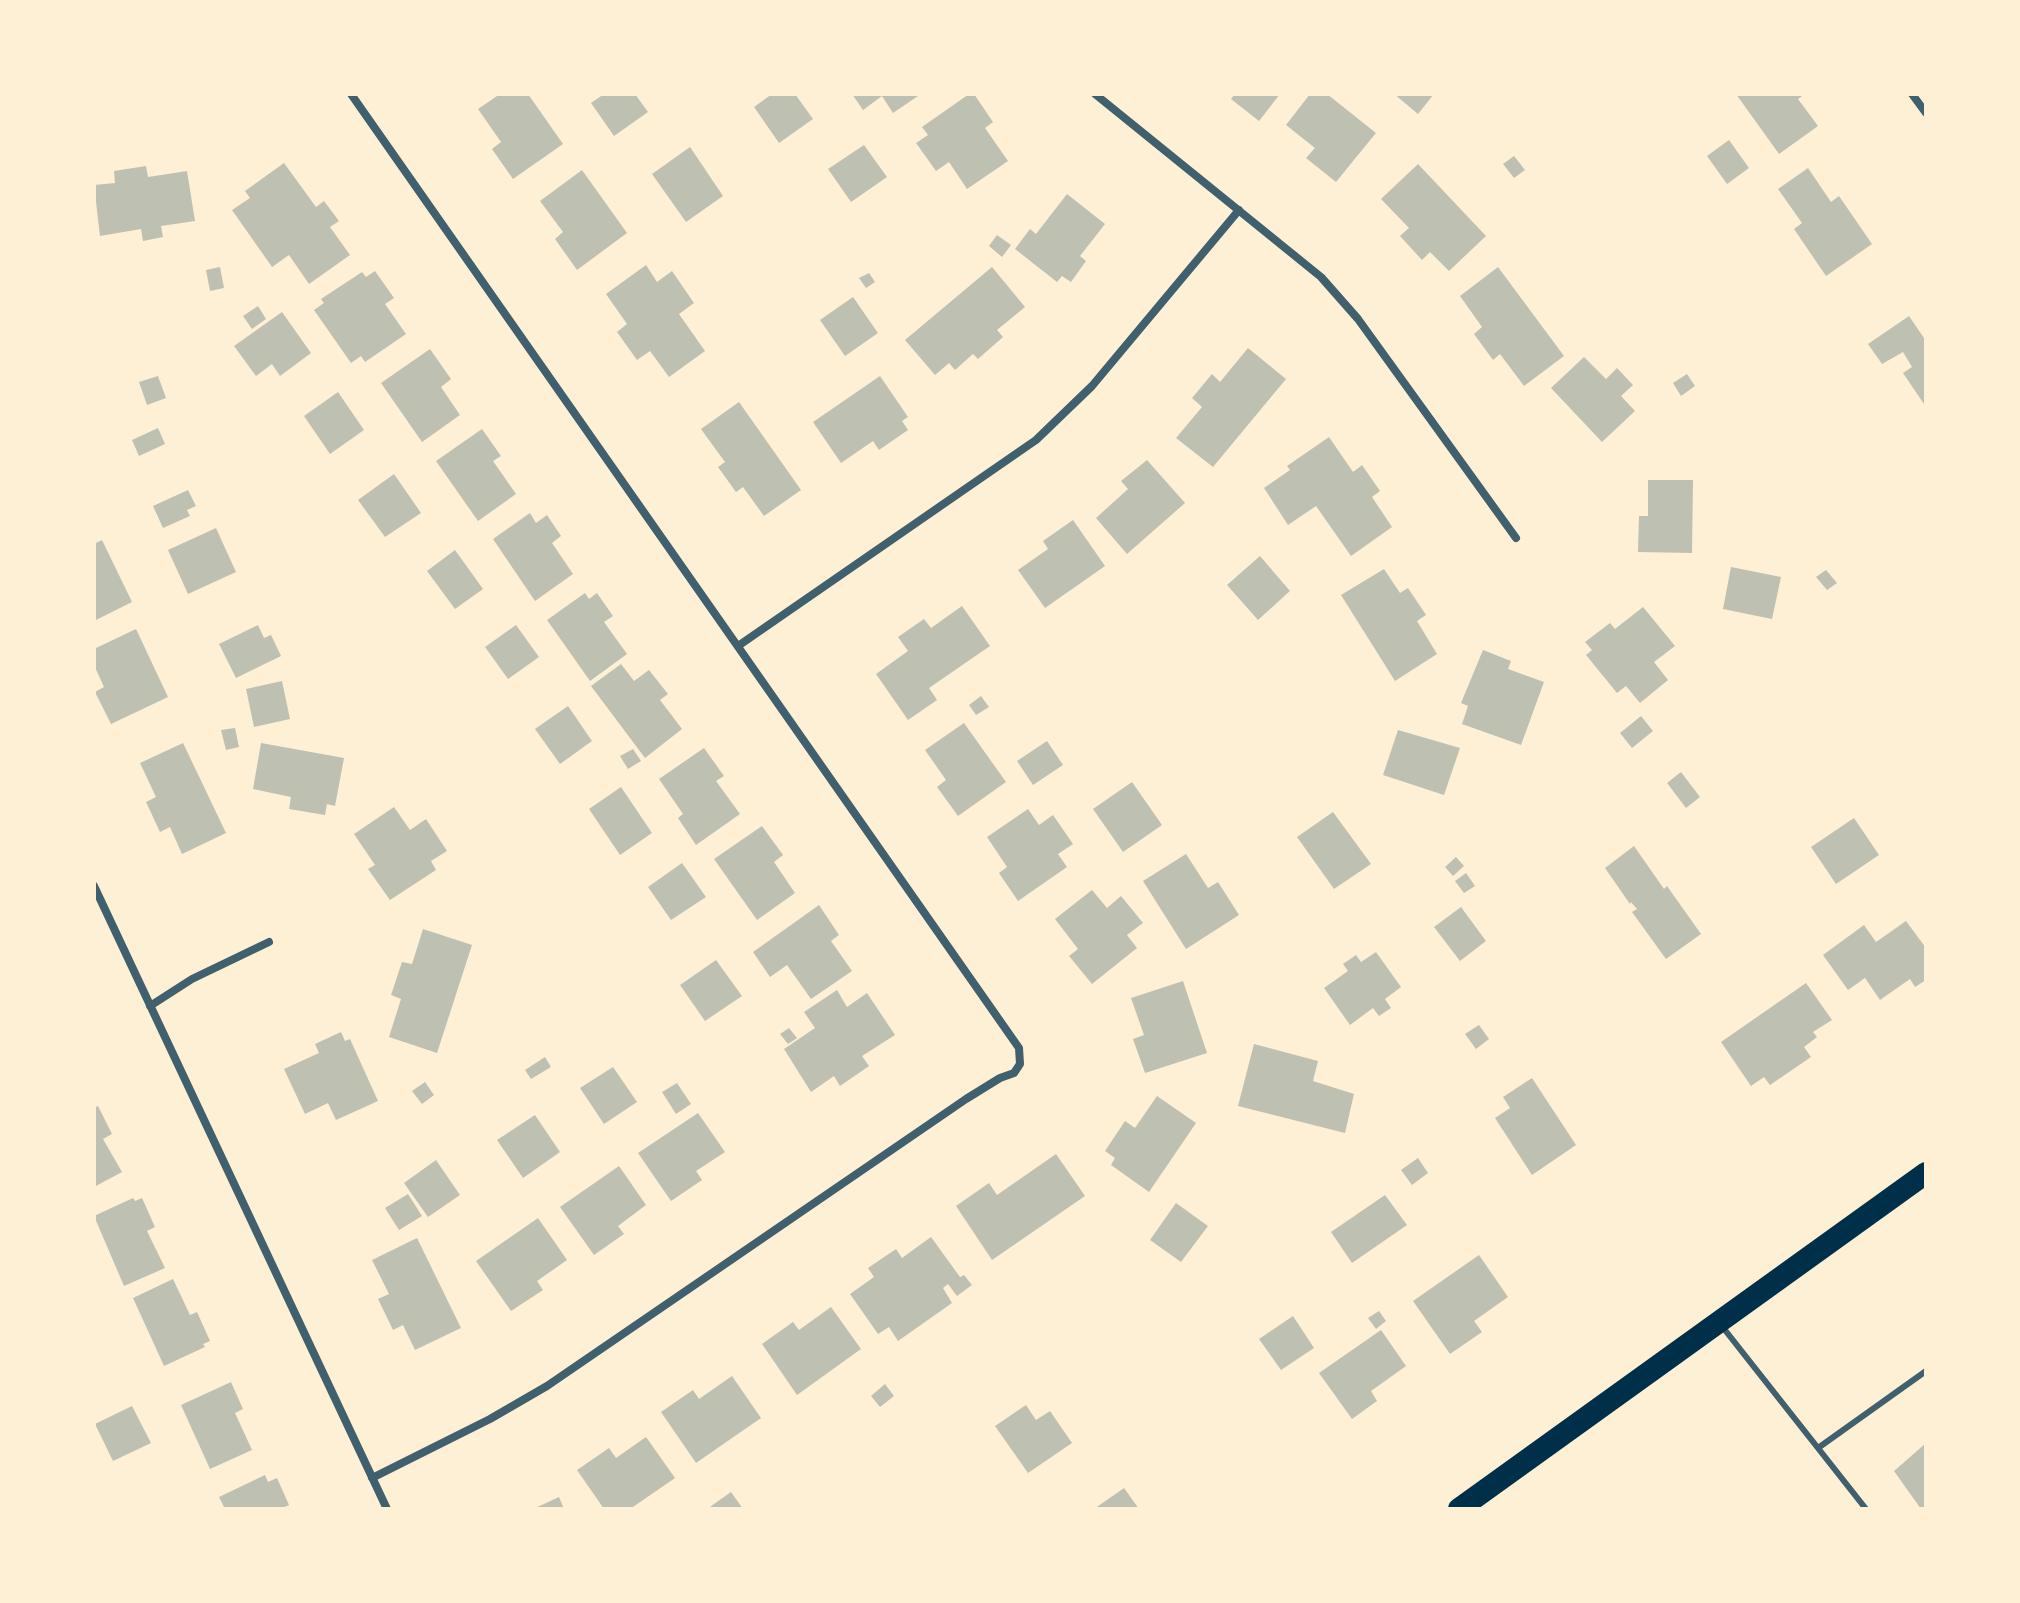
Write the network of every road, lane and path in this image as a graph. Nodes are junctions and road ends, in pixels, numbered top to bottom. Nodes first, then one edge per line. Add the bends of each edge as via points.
1 (351, 94) edge
2 (1095, 94) edge
3 (1912, 94) edge
4 (1926, 113) edge
5 (1239, 210) junction
6 (1516, 538) dead end
7 (738, 646) junction
8 (94, 886) edge
9 (269, 942) dead end
10 (150, 1006) junction
11 (1926, 1173) edge
12 (1719, 1322) junction
13 (1926, 1371) edge
14 (1818, 1448) junction
15 (372, 1478) junction
16 (387, 1509) edge
17 (1459, 1509) edge
18 (1866, 1509) edge

1 - 7 street
2 - 5 street
3 - 4 street
5 - 6 street via 1321,277 1358,319
5 - 7 street via 1092,386 1036,440
7 - 15 street via 1019,1048 1020,1064 1014,1073 966,1099 547,1386
8 - 10 street
9 - 10 street
10 - 15 street
11 - 12 highway
12 - 14 lane
12 - 17 highway
13 - 14 lane
14 - 18 lane
15 - 16 street

